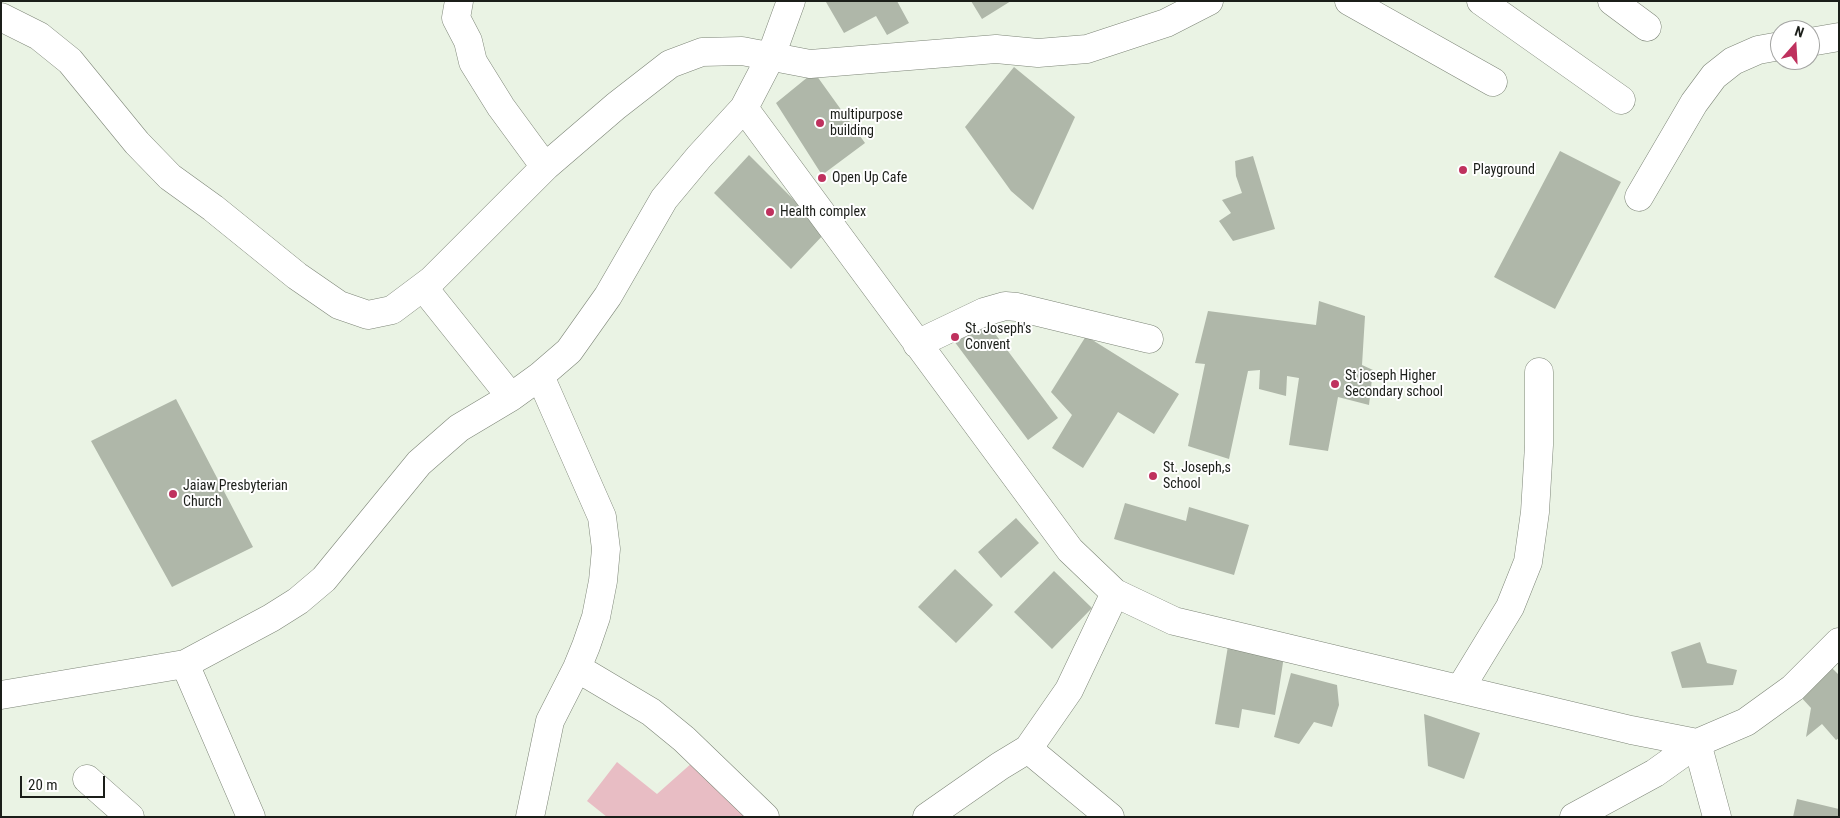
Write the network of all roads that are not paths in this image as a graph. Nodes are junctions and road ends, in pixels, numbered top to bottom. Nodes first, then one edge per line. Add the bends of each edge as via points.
1 (459, 1) edge
2 (791, 1) edge
3 (1209, 1) edge
4 (1349, 1) edge
5 (1480, 1) edge
6 (1612, 1) edge
7 (1, 17) edge
8 (1647, 27) dead end
9 (1839, 38) edge
10 (1820, 41) edge
11 (1770, 48) edge
12 (771, 56) junction
13 (1493, 82) dead end
14 (1621, 100) dead end
15 (744, 108) junction
16 (545, 167) junction
17 (1639, 197) dead end
18 (423, 287) junction
19 (1149, 339) dead end
20 (917, 344) junction
21 (1539, 372) dead end
22 (540, 376) junction
23 (511, 397) junction
24 (1115, 592) junction
25 (1839, 642) edge
26 (185, 664) junction
27 (577, 668) junction
28 (1460, 690) junction
29 (1, 695) edge
30 (1697, 743) junction
31 (1028, 749) junction
32 (88, 779) dead end
33 (130, 817) edge
34 (251, 817) edge
35 (530, 817) edge
36 (764, 817) edge
37 (927, 817) edge
38 (1110, 817) edge
39 (1574, 817) edge
40 (1718, 817) edge

1 - 16 street via 456,18 468,41 473,62 501,108
2 - 12 street
3 - 12 street via 1166,24 1087,49 1038,53 996,50 810,64
4 - 13 street
5 - 14 street
6 - 8 street
7 - 18 street via 39,36 70,61 137,143 170,177 339,305 368,315 384,312 392,310
9 - 10 street
11 - 17 street via 1733,61 1714,76 1694,103
12 - 15 street
12 - 16 street via 742,51 702,52 670,64
15 - 20 street
15 - 22 street via 664,199 608,296 569,350
16 - 18 street
18 - 23 street
19 - 20 street via 1004,306 984,312
20 - 24 street via 1070,550
21 - 28 street via 1536,512 1528,562 1510,607
22 - 23 street
22 - 27 street via 602,517 606,549 603,581 596,617
23 - 26 street via 459,428 419,463 324,579 298,601
24 - 28 street via 1174,621
24 - 31 street via 1069,690
25 - 30 street via 1793,688 1762,711 1746,722
26 - 29 street
26 - 34 street
27 - 35 street via 550,721
27 - 36 street via 651,712 684,739
28 - 30 street
30 - 39 street via 1655,773
30 - 40 street
31 - 37 street
31 - 38 street
32 - 33 street

